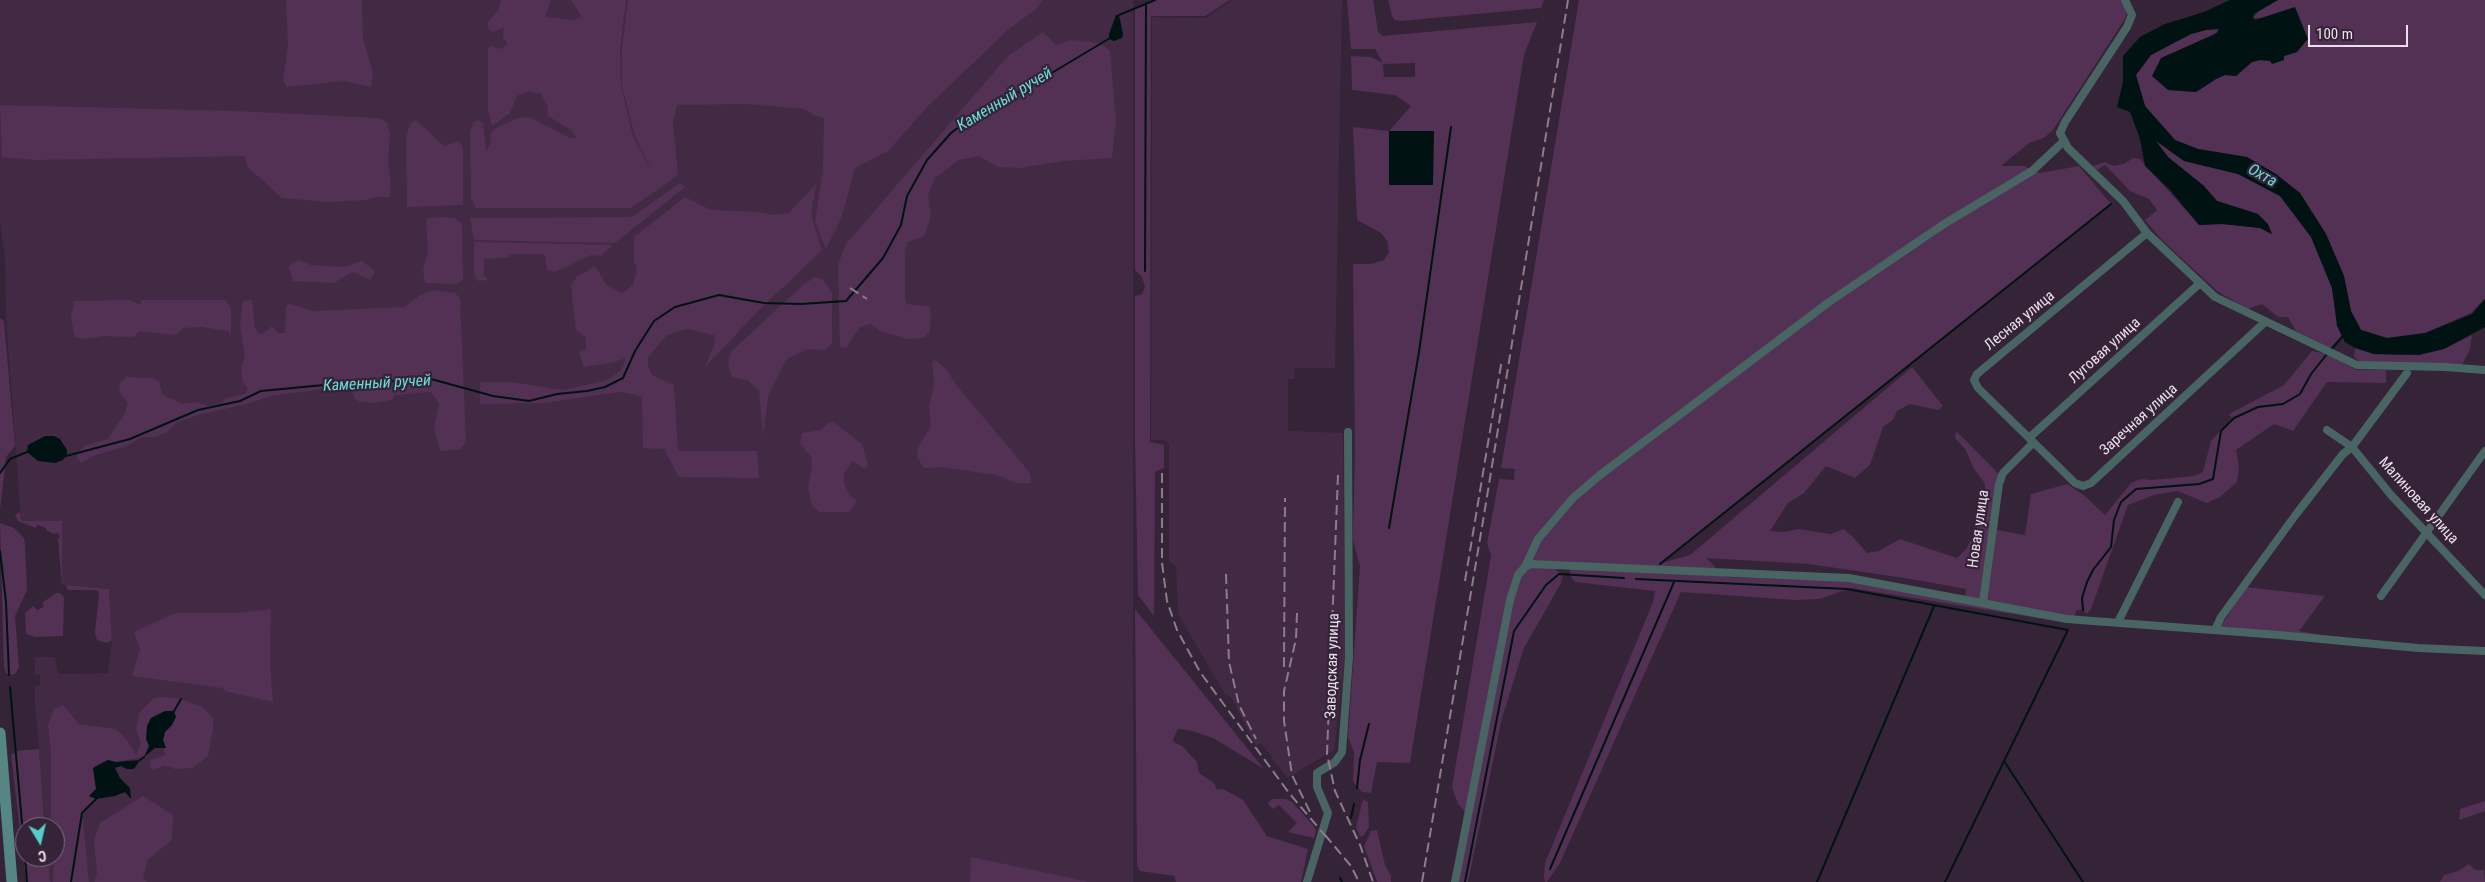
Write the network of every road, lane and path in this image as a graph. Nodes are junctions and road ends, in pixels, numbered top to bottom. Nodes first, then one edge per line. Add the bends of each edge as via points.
1 (2125, 0) edge
2 (2064, 141) junction
3 (2147, 233) junction
4 (2199, 284) junction
5 (2265, 322) junction
6 (2485, 370) edge
7 (2407, 372) dead end
8 (2327, 430) dead end
9 (1348, 432) dead end
10 (2031, 441) junction
11 (2352, 447) junction
12 (2485, 451) edge
13 (2178, 502) dead end
14 (2427, 533) junction
15 (1526, 567) junction
16 (2485, 595) edge
17 (2381, 596) dead end
18 (1983, 602) junction
19 (2118, 622) junction
20 (2215, 630) junction
21 (2485, 651) edge
22 (0, 733) edge
23 (12, 882) edge
24 (1307, 882) edge
25 (1455, 882) edge

1 - 2 street via 2132,15 2127,27 2065,122 2060,133
2 - 3 street via 2122,201
2 - 15 street via 2032,171 1944,224 1829,302 1600,475 1572,498 1538,538
3 - 4 street
3 - 10 street, Лесная улица via 1975,377 1978,388
4 - 5 street via 2215,297
4 - 10 street, Луговая улица
5 - 6 street via 2357,365
5 - 10 street, Заречная улица via 2086,485 2076,482
7 - 11 street
8 - 11 street, Малиновая улица
9 - 24 street, Заводская улица via 1350,657 1342,752 1335,762 1317,773 1316,787 1328,813
10 - 18 street, Новая улица via 2003,473 1999,484
11 - 14 street, Малиновая улица
11 - 20 street via 2343,454 2298,513
12 - 14 street
13 - 19 street
14 - 16 street, Малиновая улица
14 - 17 street
15 - 18 street via 1538,564 1849,578
15 - 25 street via 1518,575 1510,600
18 - 19 street via 2067,619
19 - 20 street
20 - 21 street
22 - 23 main road

